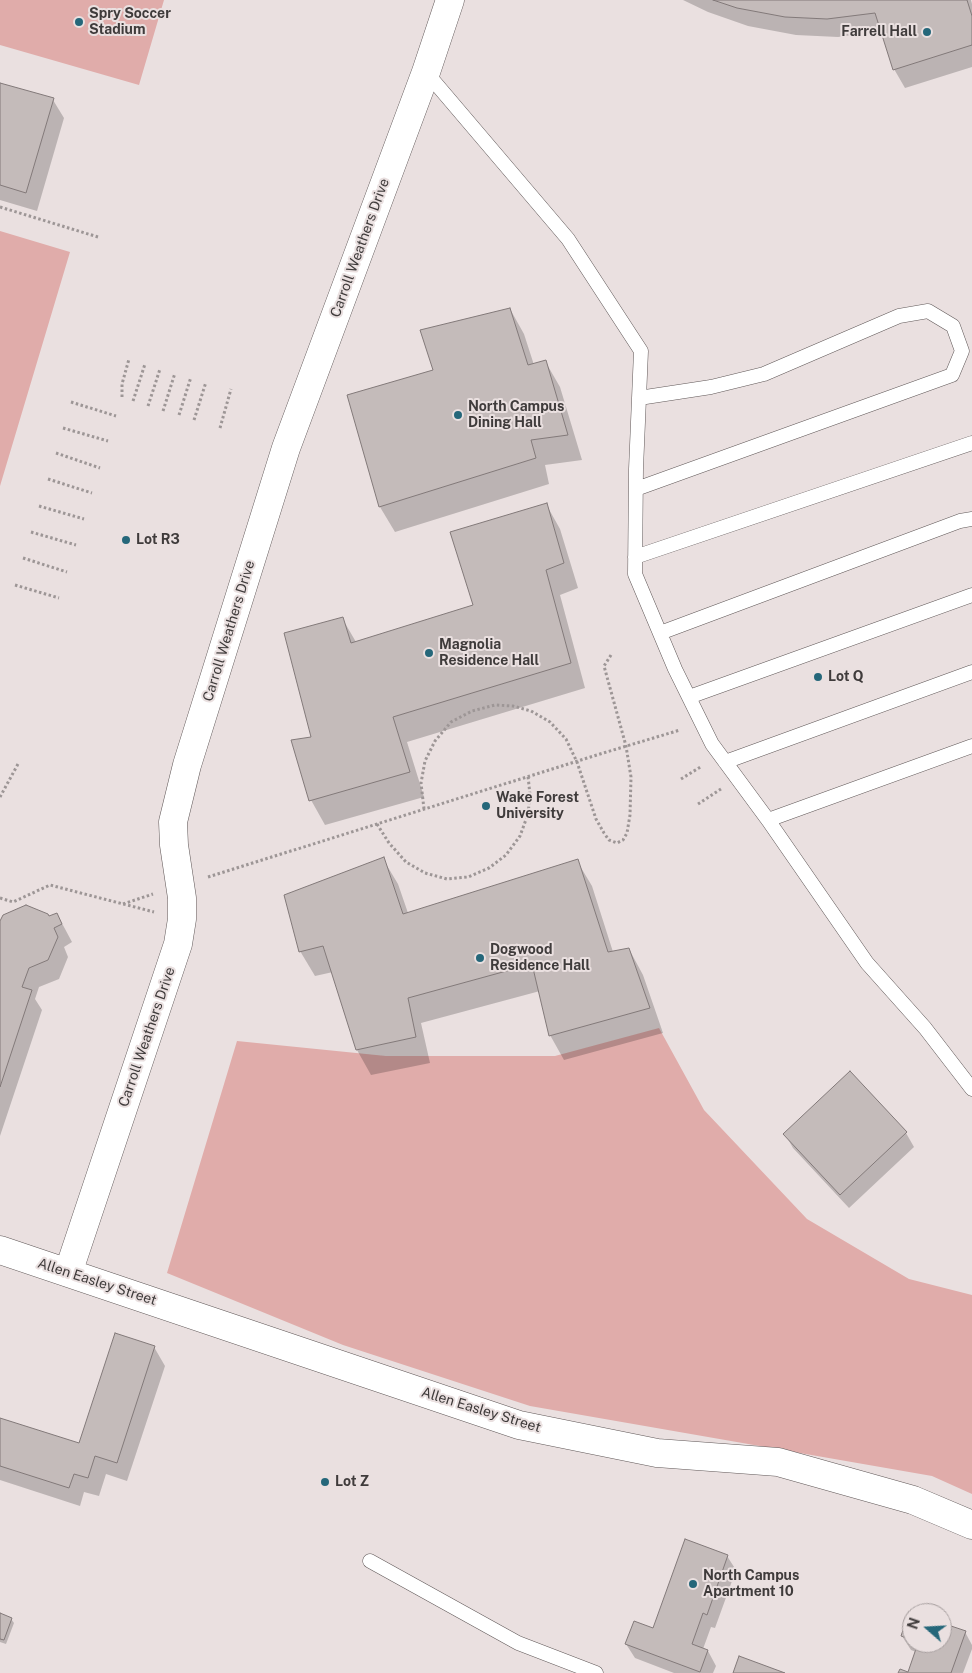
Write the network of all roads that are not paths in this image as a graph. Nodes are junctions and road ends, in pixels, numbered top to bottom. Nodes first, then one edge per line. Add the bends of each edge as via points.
1 (450, 0) edge
2 (426, 72) junction
3 (639, 398) junction
4 (972, 443) edge
5 (636, 488) junction
6 (972, 519) edge
7 (635, 557) junction
8 (972, 594) edge
9 (660, 633) junction
10 (972, 672) edge
11 (689, 697) junction
12 (972, 746) edge
13 (725, 762) junction
14 (768, 820) junction
15 (972, 1089) edge
16 (0, 1250) edge
17 (68, 1273) junction
18 (972, 1525) edge
19 (370, 1561) dead end
20 (596, 1673) edge

1 - 2 street, Carroll Weathers Drive
2 - 3 lane via 574,247 641,351
2 - 17 street, Carroll Weathers Drive via 286,448 187,765 173,822 182,898 178,944
3 - 5 lane
3 - 5 lane via 711,388 764,374 899,316 928,311 953,326 962,351 952,375
4 - 7 lane
5 - 7 lane
6 - 9 lane
7 - 9 lane via 635,574
8 - 11 lane
9 - 11 lane
10 - 13 lane
11 - 13 lane via 712,744
12 - 14 lane
13 - 14 lane
14 - 15 lane via 868,963 925,1028
16 - 17 street, Allen Easley Street
17 - 18 street, Allen Easley Street via 519,1425 657,1453 778,1462 913,1500
19 - 20 lane via 518,1643

